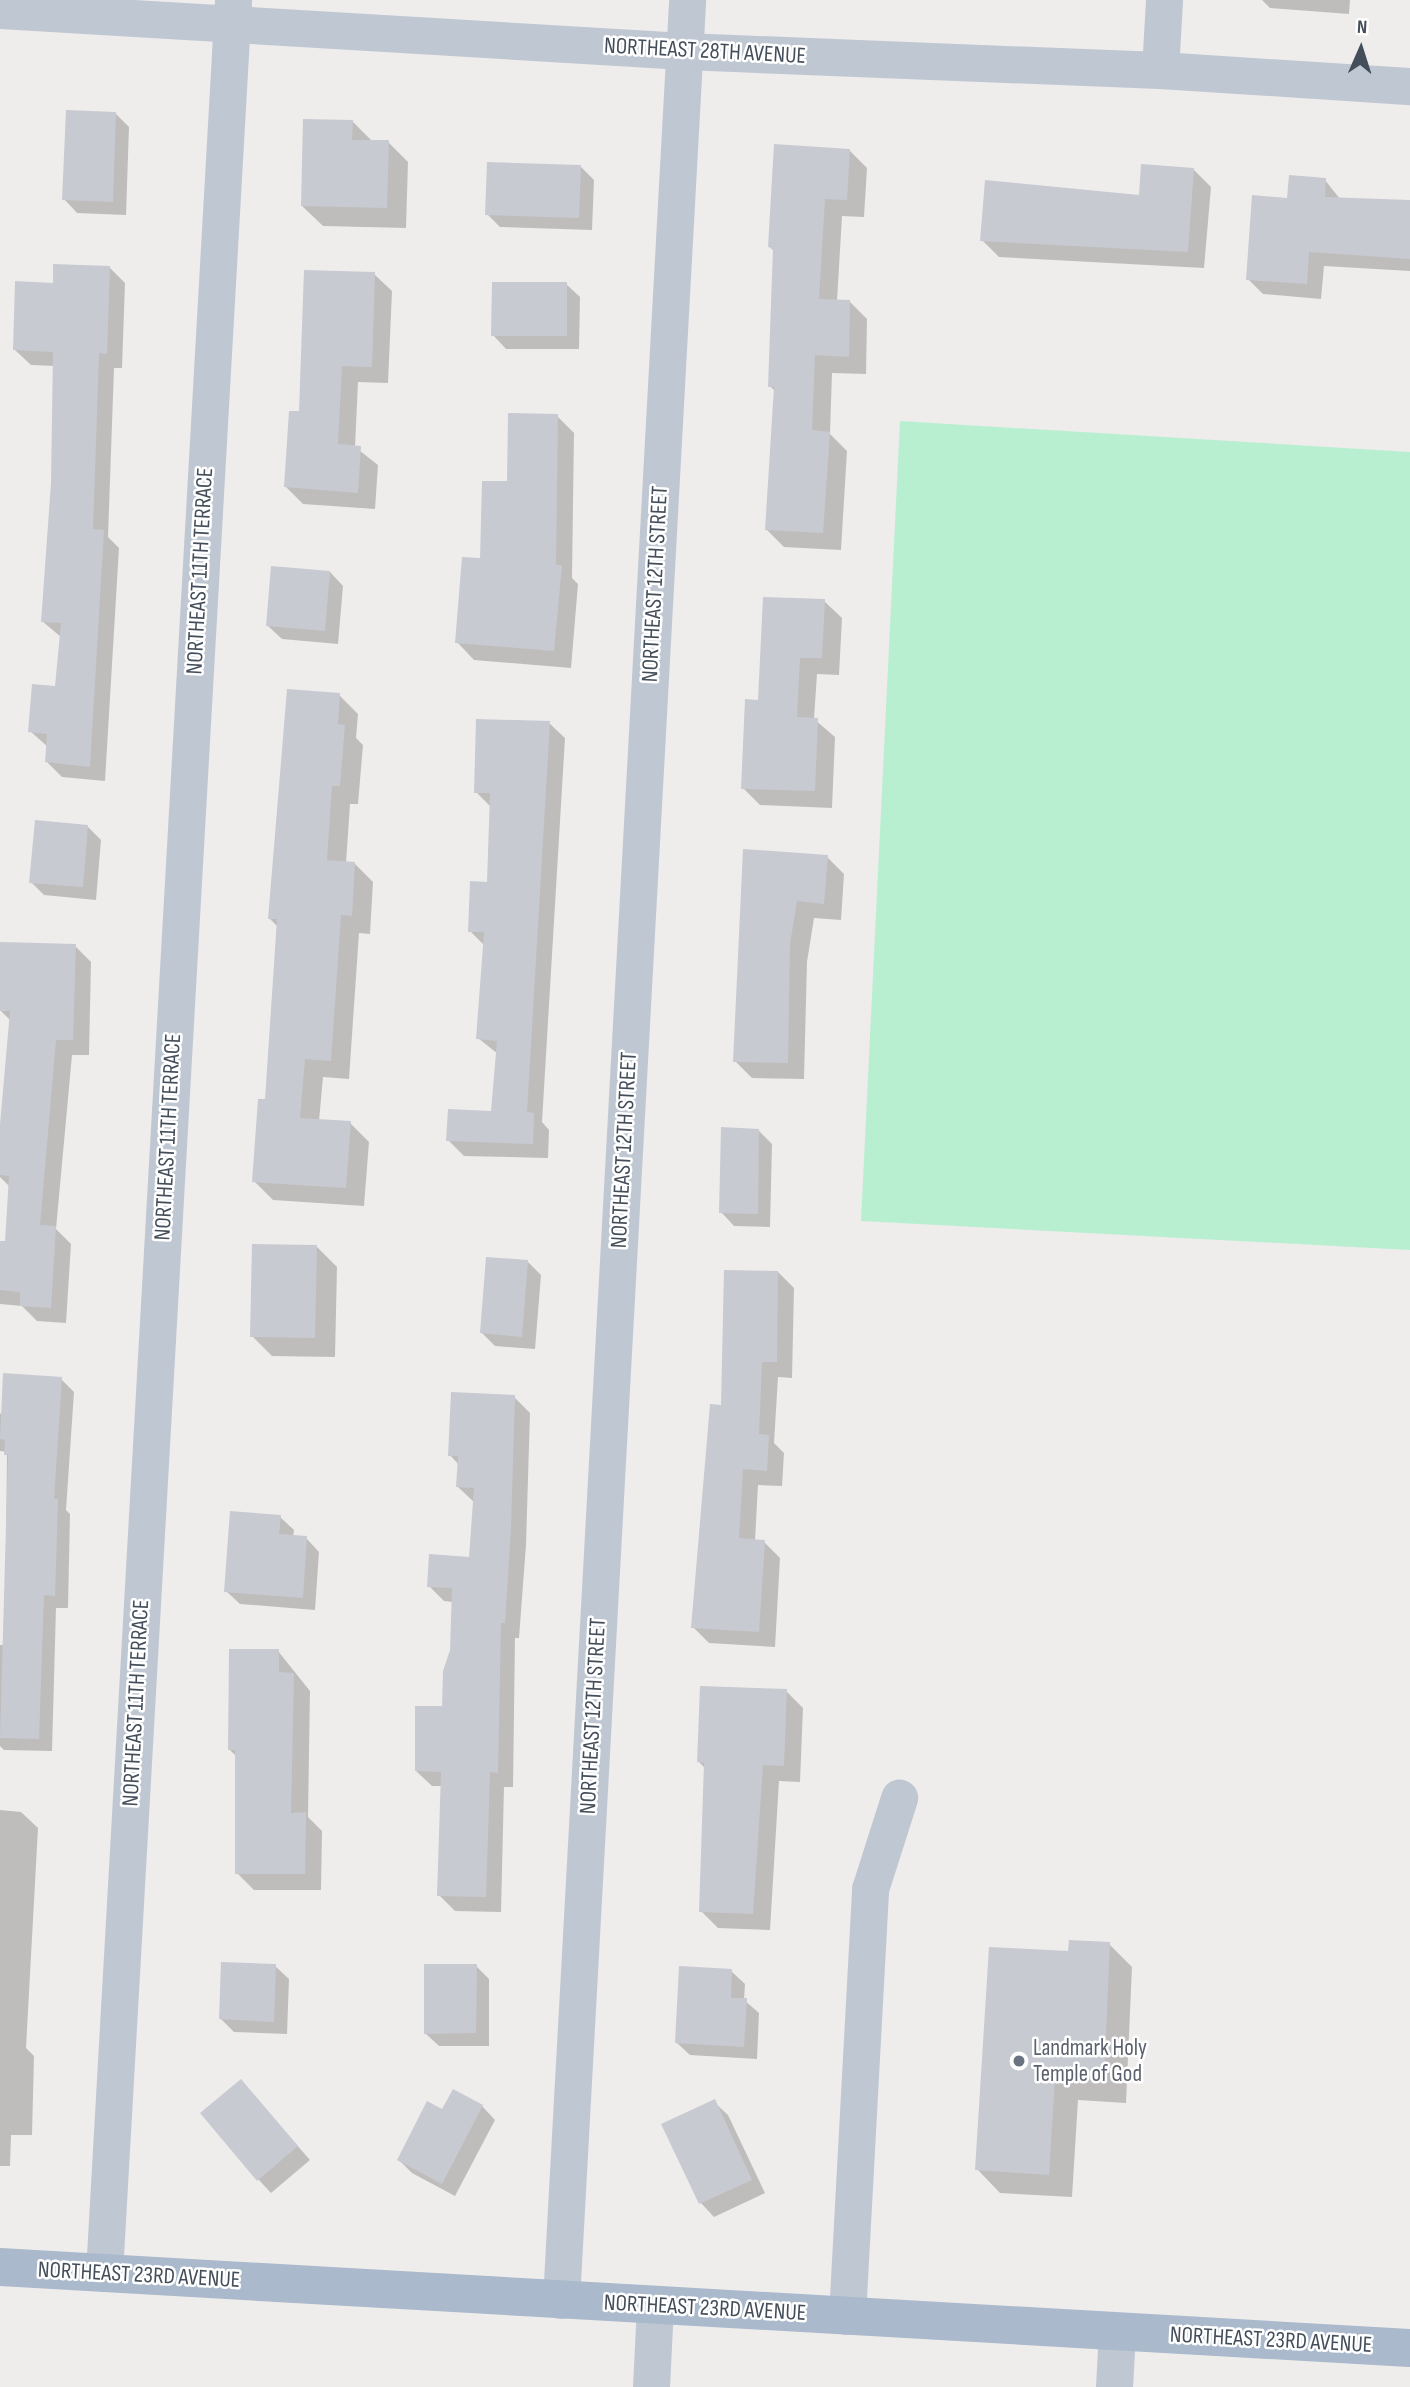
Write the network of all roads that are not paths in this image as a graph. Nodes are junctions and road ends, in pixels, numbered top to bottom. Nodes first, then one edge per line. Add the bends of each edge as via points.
1 (687, 0) edge
2 (1164, 0) edge
3 (0, 10) edge
4 (232, 11) edge
5 (684, 51) junction
6 (1160, 70) junction
7 (1410, 86) edge
8 (899, 1798) dead end
9 (0, 2267) edge
10 (104, 2273) junction
11 (561, 2300) junction
12 (655, 2305) junction
13 (847, 2316) junction
14 (1116, 2331) junction
15 (1410, 2348) edge
16 (651, 2387) edge
17 (1114, 2387) edge

1 - 5 street, NORTHEAST 12TH STREET
2 - 6 street
3 - 4 street, NORTHEAST 28TH AVENUE
4 - 5 street, NORTHEAST 28TH AVENUE
4 - 10 street, NORTHEAST 11TH TERRACE
5 - 6 street, NORTHEAST 28TH AVENUE
5 - 11 street, NORTHEAST 12TH STREET
6 - 7 street, NORTHEAST 28TH AVENUE
8 - 13 street via 870,1889
9 - 10 main road, NORTHEAST 23RD AVENUE
10 - 11 main road, NORTHEAST 23RD AVENUE
11 - 12 main road, NORTHEAST 23RD AVENUE
12 - 13 main road, NORTHEAST 23RD AVENUE
12 - 16 street
13 - 14 main road, NORTHEAST 23RD AVENUE
14 - 15 main road, NORTHEAST 23RD AVENUE
14 - 17 street

